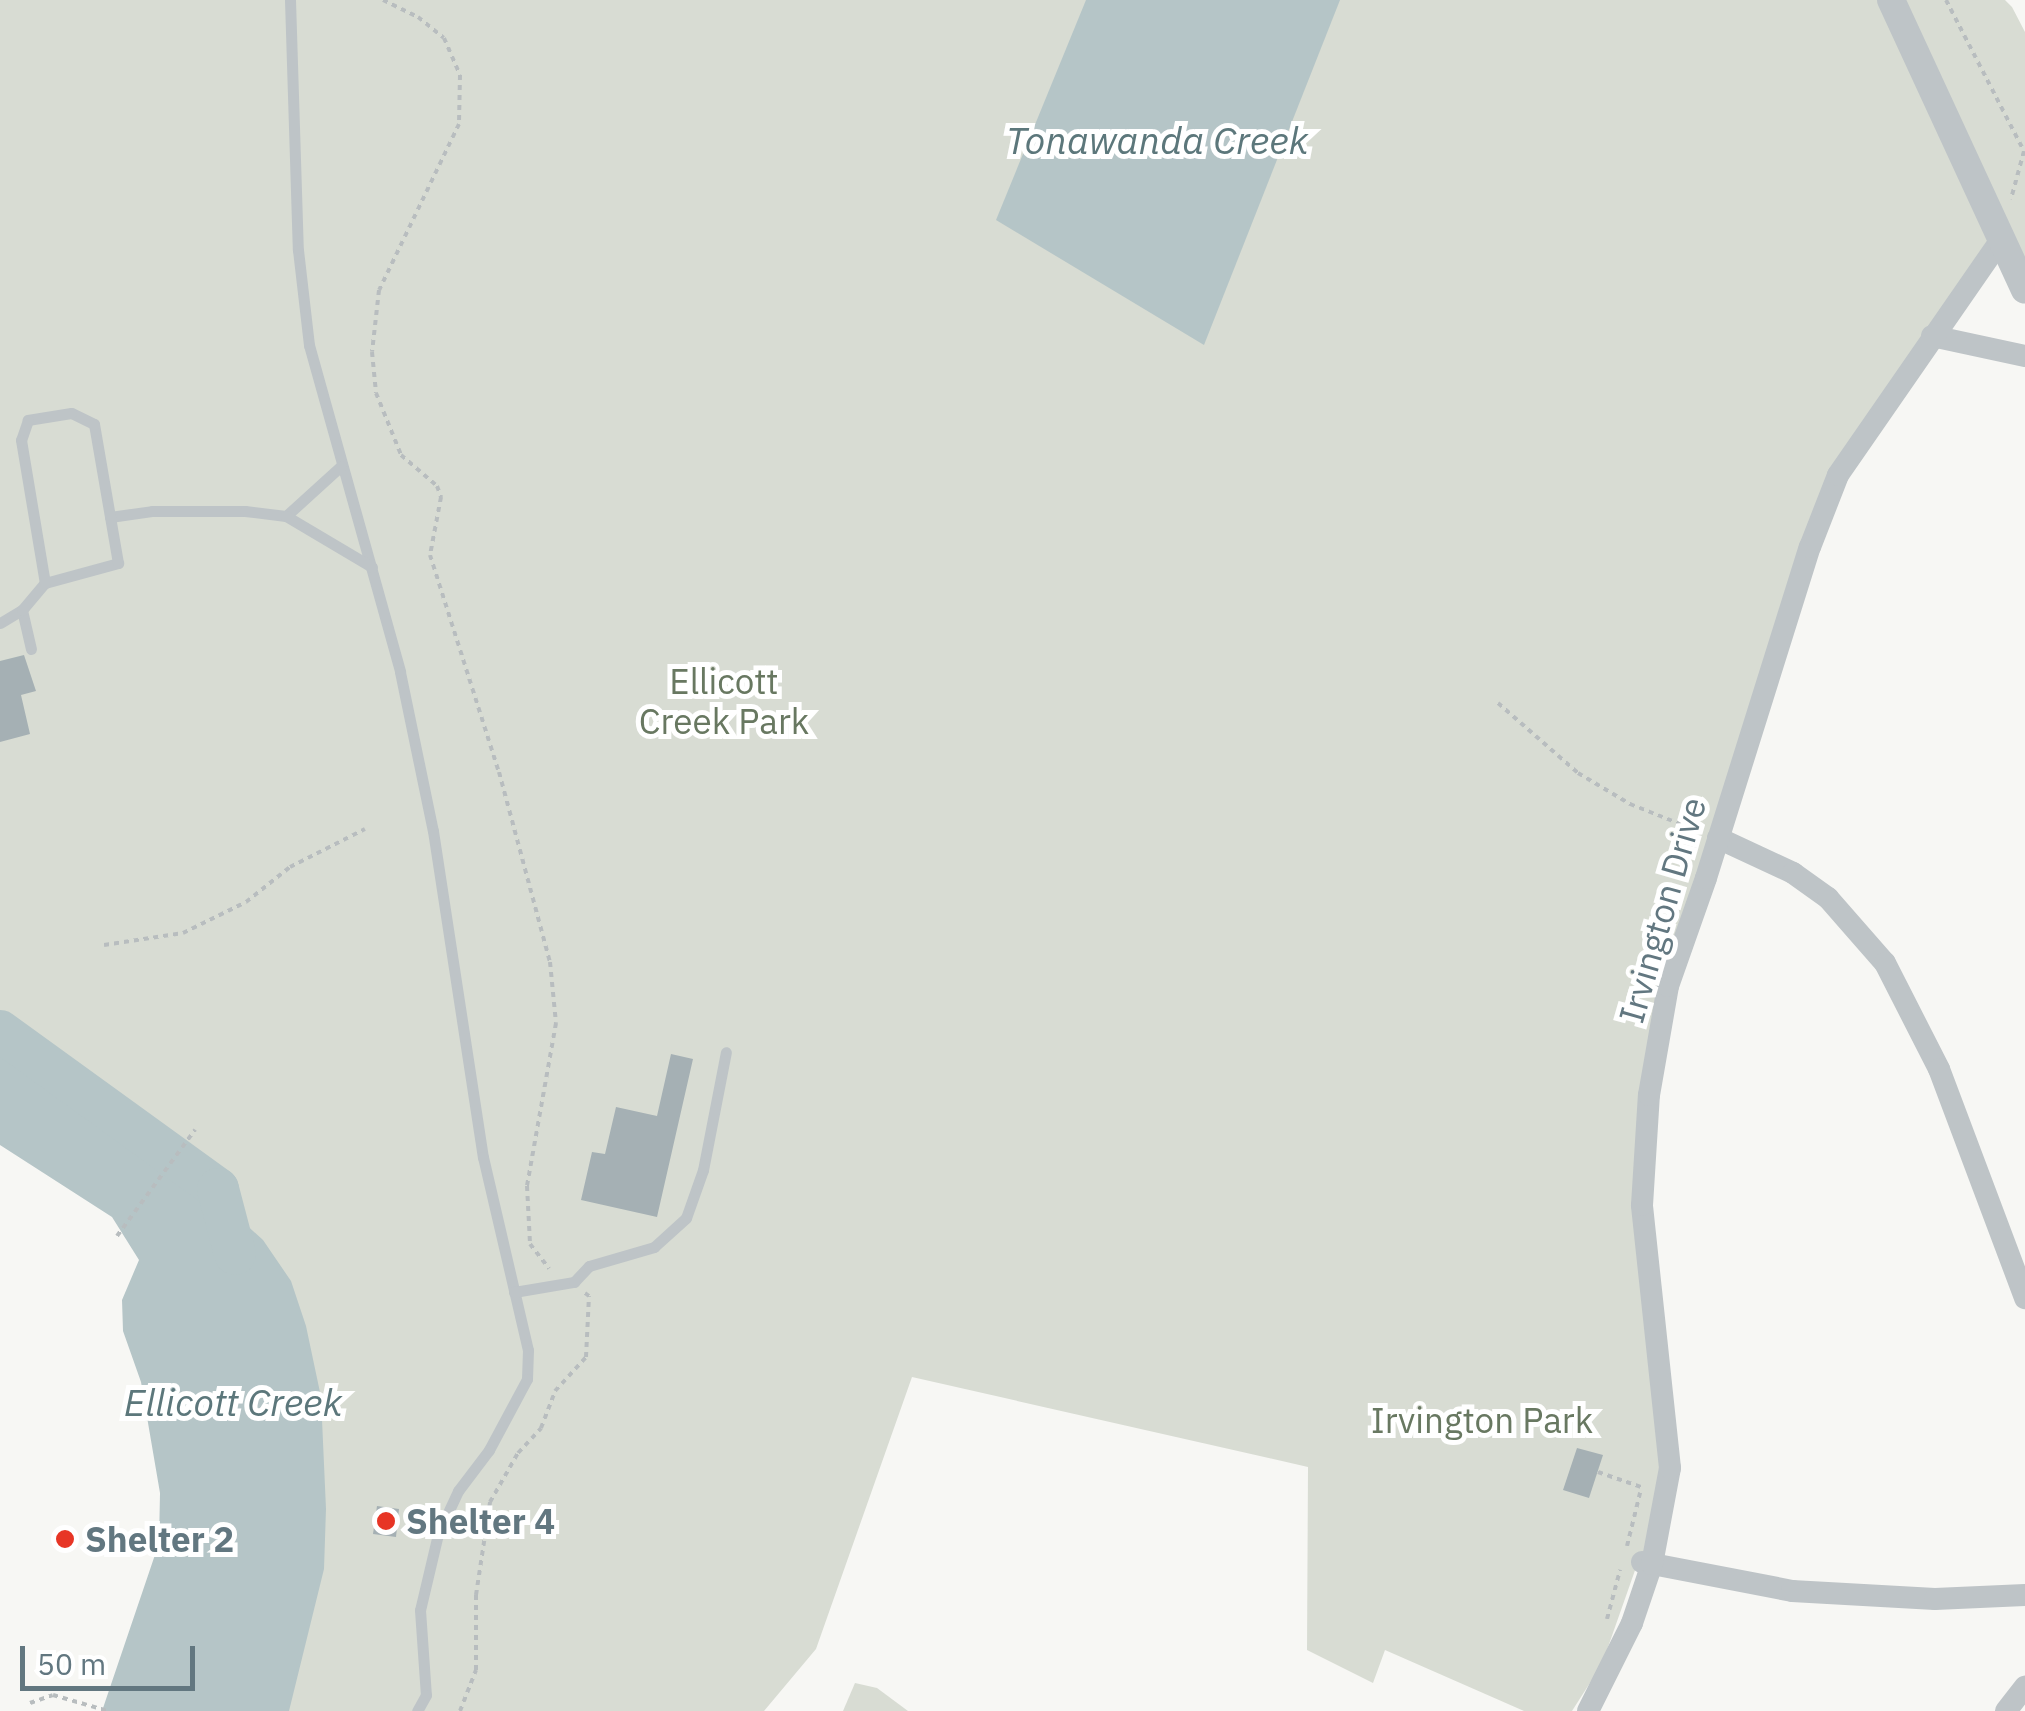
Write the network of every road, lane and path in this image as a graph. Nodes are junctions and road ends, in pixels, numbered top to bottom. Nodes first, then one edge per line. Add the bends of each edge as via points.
1 (290, 0) edge
2 (383, 0) edge
3 (1891, 0) edge
4 (1946, 0) edge
5 (2008, 209) dead end
6 (2000, 241) junction
7 (2025, 290) edge
8 (1932, 336) junction
9 (2025, 356) edge
10 (341, 466) junction
11 (286, 516) junction
12 (110, 517) junction
13 (372, 568) junction
14 (44, 583) junction
15 (22, 610) junction
16 (0, 622) edge
17 (31, 649) dead end
18 (1498, 704) dead end
19 (365, 829) dead end
20 (1718, 838) junction
21 (104, 945) dead end
22 (726, 1052) dead end
23 (196, 1130) dead end
24 (117, 1236) dead end
25 (574, 1282) junction
26 (514, 1292) junction
27 (2025, 1298) edge
28 (1598, 1472) dead end
29 (1641, 1487) dead end
30 (1645, 1562) junction
31 (2025, 1595) edge
32 (2025, 1687) edge
33 (30, 1703) dead end
34 (108, 1711) edge
35 (417, 1711) edge
36 (460, 1711) edge
37 (1588, 1711) edge
38 (2006, 1711) edge

1 - 10 lane via 300,269 309,344
2 - 25 path via 444,38 460,75 460,124 379,290 372,352 376,392 401,455 442,497 430,555 550,962 556,1024 527,1186 530,1244 550,1270
3 - 6 street
4 - 5 path via 2024,151
6 - 7 street
6 - 8 street, Irvington Drive
8 - 9 street
8 - 20 street, Irvington Drive via 1838,475
10 - 11 lane
10 - 13 lane
11 - 12 lane via 190,511
11 - 13 lane
12 - 14 lane via 118,562
12 - 14 lane via 94,424 71,413 28,420 21,440
13 - 26 lane via 434,831 483,1157
14 - 15 lane
15 - 16 lane
15 - 17 lane
18 - 20 path via 1578,773 1630,804
19 - 21 path via 183,932
20 - 27 street via 1780,866 1828,898 1885,963 1939,1069
20 - 30 street, Irvington Drive via 1668,986 1650,1095 1642,1205 1670,1468
22 - 25 lane via 703,1170 686,1218 654,1247 589,1266
23 - 24 path
25 - 26 lane
25 - 36 path via 589,1296 586,1357 555,1392 542,1428 518,1453 490,1502 476,1595 476,1670
26 - 35 lane via 528,1350 527,1378 438,1534 420,1610 426,1694
28 - 29 path
30 - 31 street via 1738,1583 1863,1597
30 - 37 street, Irvington Drive via 1632,1622
32 - 38 street
33 - 34 path via 53,1695

